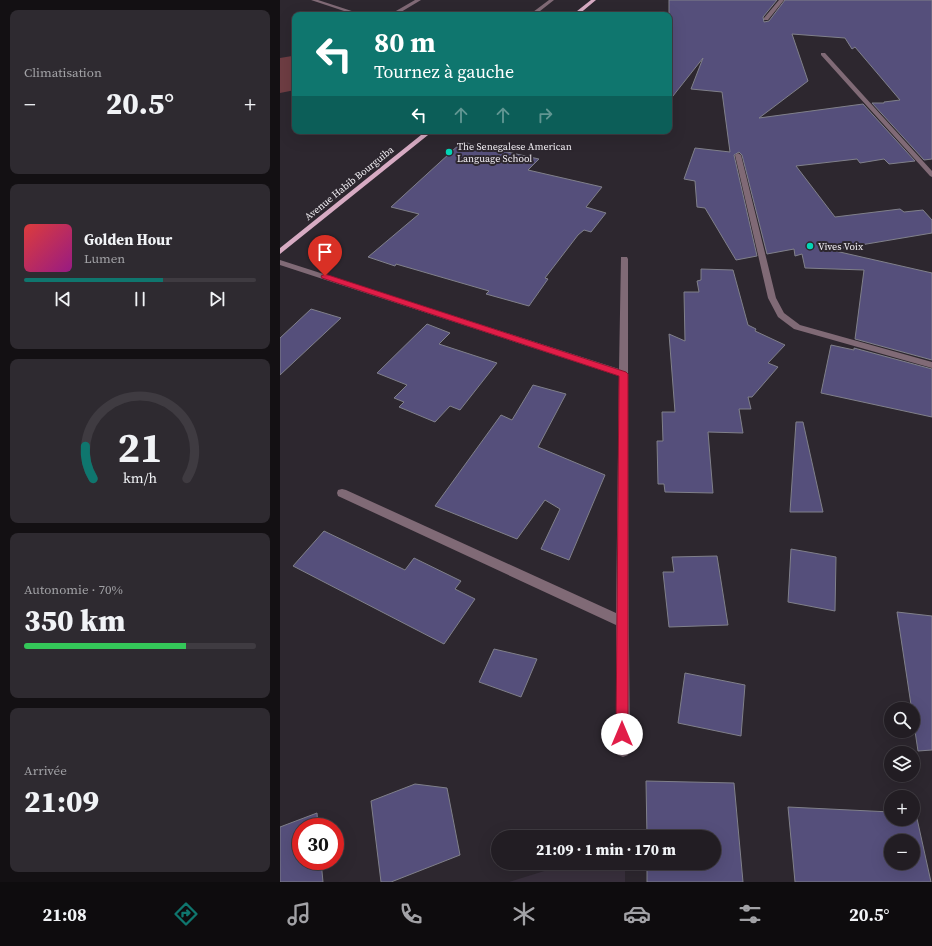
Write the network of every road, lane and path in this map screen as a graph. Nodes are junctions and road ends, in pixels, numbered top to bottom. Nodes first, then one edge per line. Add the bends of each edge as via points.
1 (313, 0) edge
2 (419, 0) edge
3 (552, 0) edge
4 (594, 0) edge
5 (782, 0) edge
6 (351, 12) edge
7 (397, 12) edge
8 (536, 12) edge
9 (579, 12) edge
10 (766, 19) dead end
11 (823, 54) dead end
12 (426, 134) edge
13 (738, 155) dead end
14 (932, 174) edge
15 (280, 252) edge
16 (624, 259) dead end
17 (280, 262) edge
18 (932, 365) edge
19 (624, 374) junction
20 (342, 493) dead end
21 (622, 622) junction
22 (623, 750) dead end

1 - 6 street
2 - 7 street
3 - 8 street
4 - 9 main road
5 - 10 street
11 - 14 street
12 - 15 main road, Avenue Habib Bourguiba
13 - 18 street via 772,298 781,315 797,327
16 - 19 street
17 - 19 street
19 - 21 street
20 - 21 street
21 - 22 street

